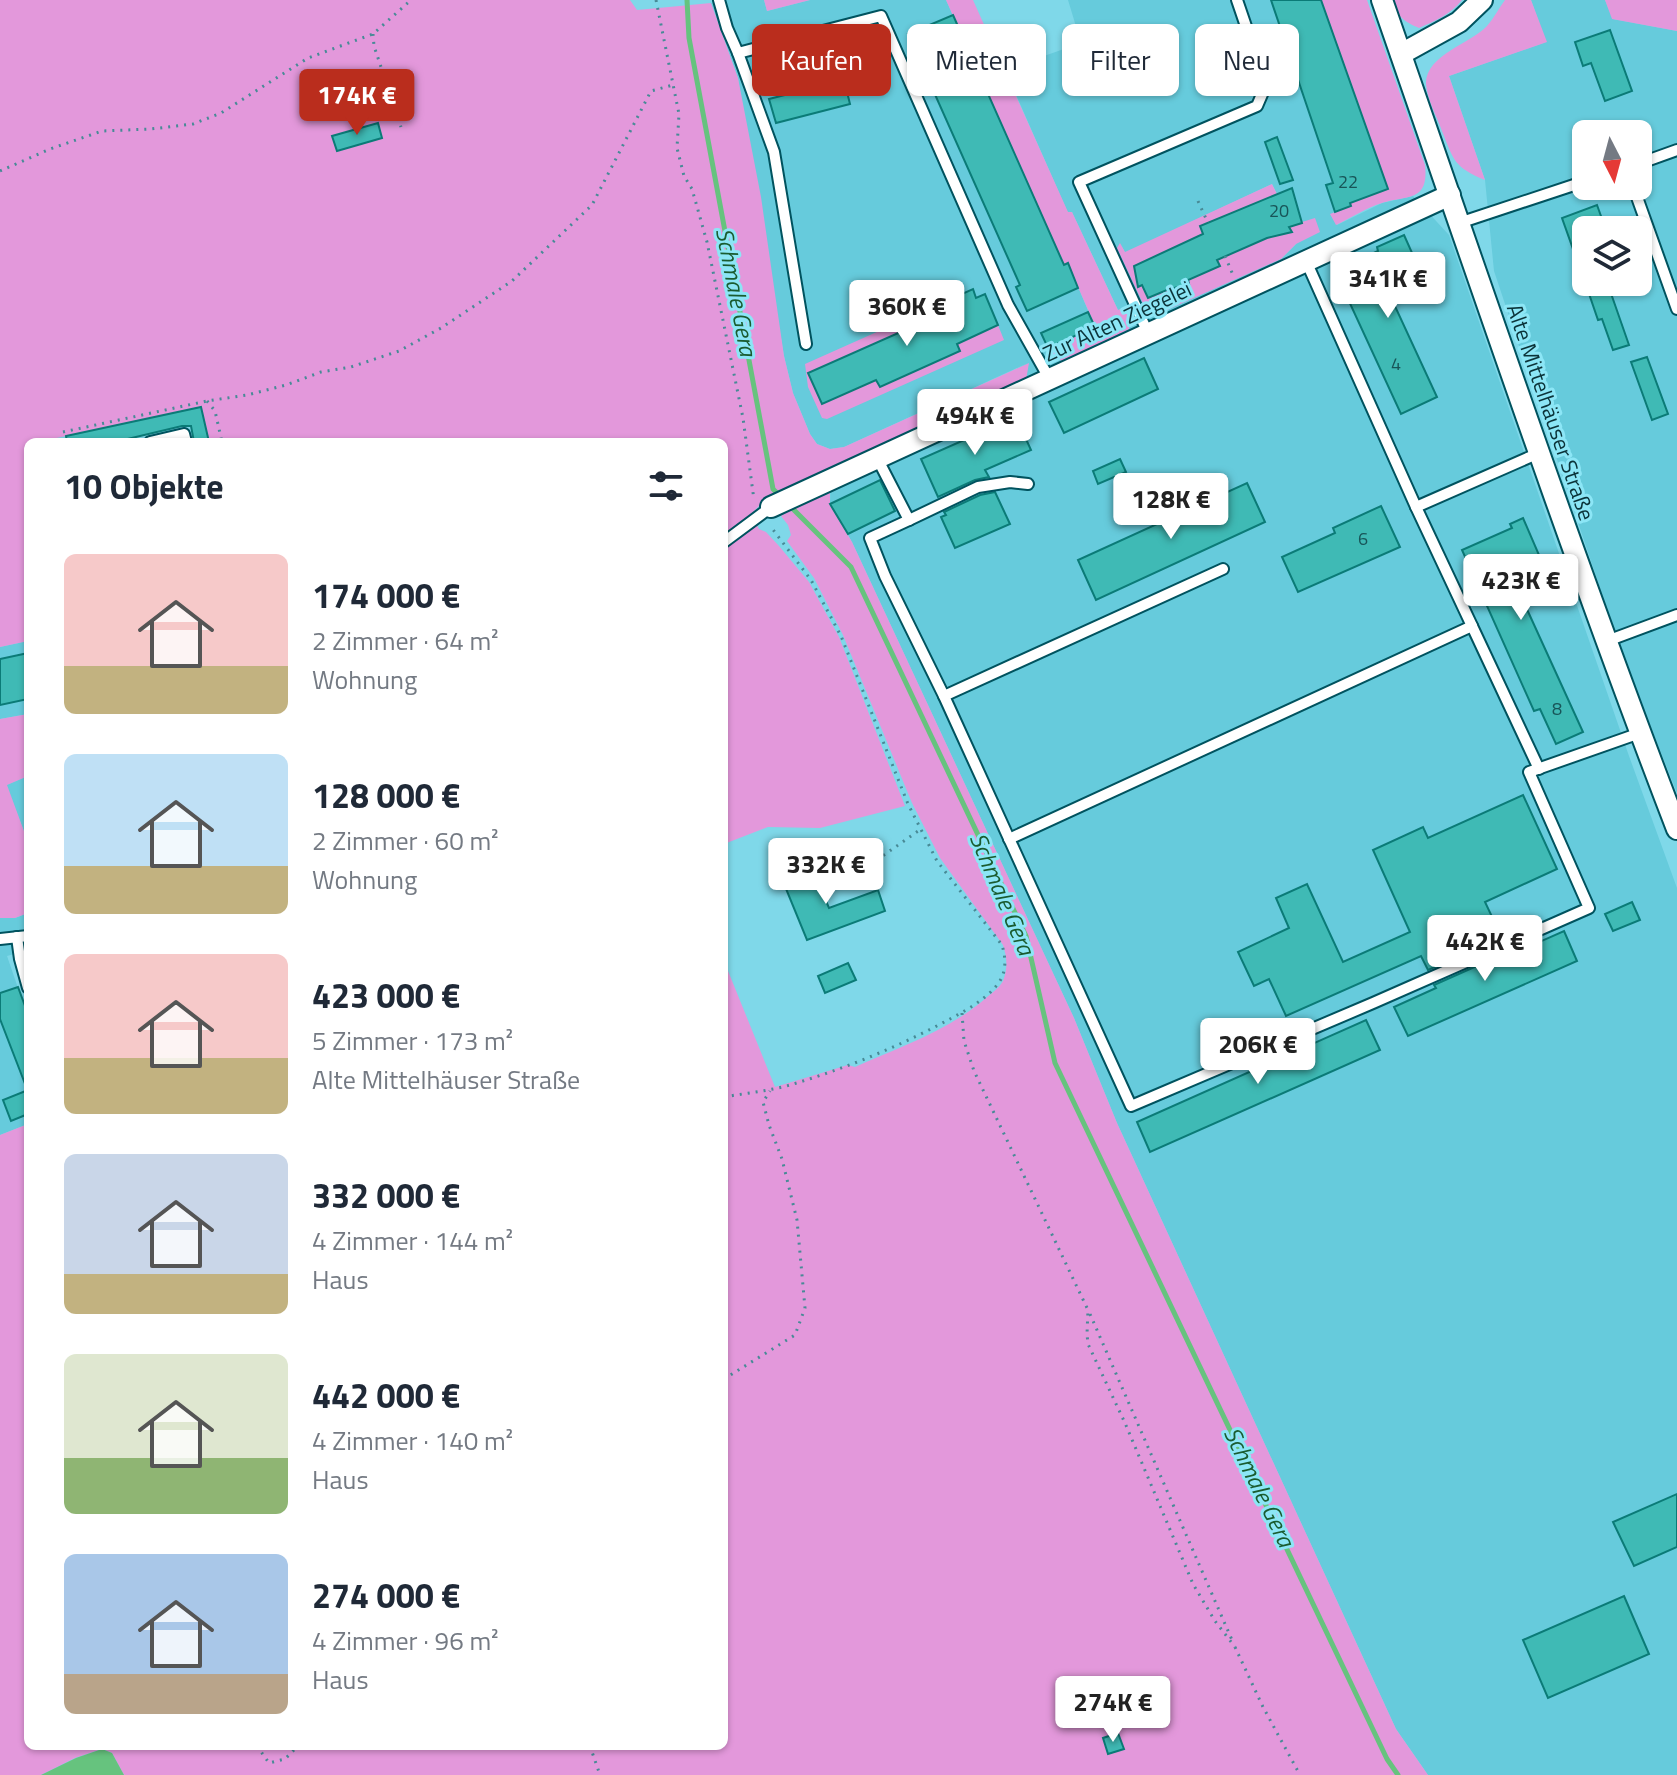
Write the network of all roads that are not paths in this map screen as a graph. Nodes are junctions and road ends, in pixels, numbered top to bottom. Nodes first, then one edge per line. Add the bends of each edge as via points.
1 (719, 0) edge
2 (1237, 0) edge
3 (1382, 0) edge
4 (1482, 0) edge
5 (738, 53) junction
6 (1401, 54) junction
7 (1677, 150) edge
8 (1652, 159) edge
9 (1572, 186) edge
10 (1450, 195) junction
11 (1638, 200) edge
12 (1459, 223) junction
13 (1306, 261) junction
14 (1677, 309) edge
15 (1148, 333) junction
16 (806, 344) dead end
17 (1049, 378) junction
18 (167, 438) edge
19 (185, 438) edge
20 (1539, 453) junction
21 (877, 458) junction
22 (1028, 484) dead end
23 (1416, 507) junction
24 (766, 510) joint
25 (909, 520) junction
26 (728, 539) edge
27 (1223, 569) dead end
28 (1677, 615) edge
29 (1472, 626) junction
30 (1607, 641) junction
31 (944, 696) junction
32 (1640, 733) junction
33 (1539, 769) junction
34 (1677, 829) edge
35 (1009, 839) junction
36 (23, 937) edge
37 (0, 939) edge
38 (24, 974) edge

1 - 5 lane
2 - 15 lane via 1266,85 1257,106 1079,182
3 - 6 street, Alte Mittelhäuser Straße
4 - 6 street via 1459,22
5 - 16 lane via 774,152
5 - 17 lane via 881,16 1008,305
6 - 10 street, Alte Mittelhäuser Straße
7 - 8 lane
9 - 12 lane
10 - 12 street, Alte Mittelhäuser Straße
10 - 13 street, Zur Alten Ziegelei
11 - 14 lane
12 - 20 street, Alte Mittelhäuser Straße
13 - 15 street, Zur Alten Ziegelei
13 - 23 lane
15 - 17 street, Zur Alten Ziegelei
17 - 21 street, Zur Alten Ziegelei
18 - 19 lane
20 - 23 lane
20 - 30 street, Alte Mittelhäuser Straße
21 - 24 street, Zur Alten Ziegelei
21 - 25 lane
22 - 25 lane via 978,487
23 - 29 lane
24 - 26 lane, Zur Alten Ziegelei
25 - 31 lane via 870,538
27 - 31 lane
28 - 30 lane
29 - 33 lane
29 - 35 lane
30 - 32 street, Alte Mittelhäuser Straße
31 - 35 lane
32 - 33 lane
32 - 34 street, Alte Mittelhäuser Straße
33 - 35 lane via 1529,772 1589,908 1131,1106
36 - 37 lane
36 - 38 lane

